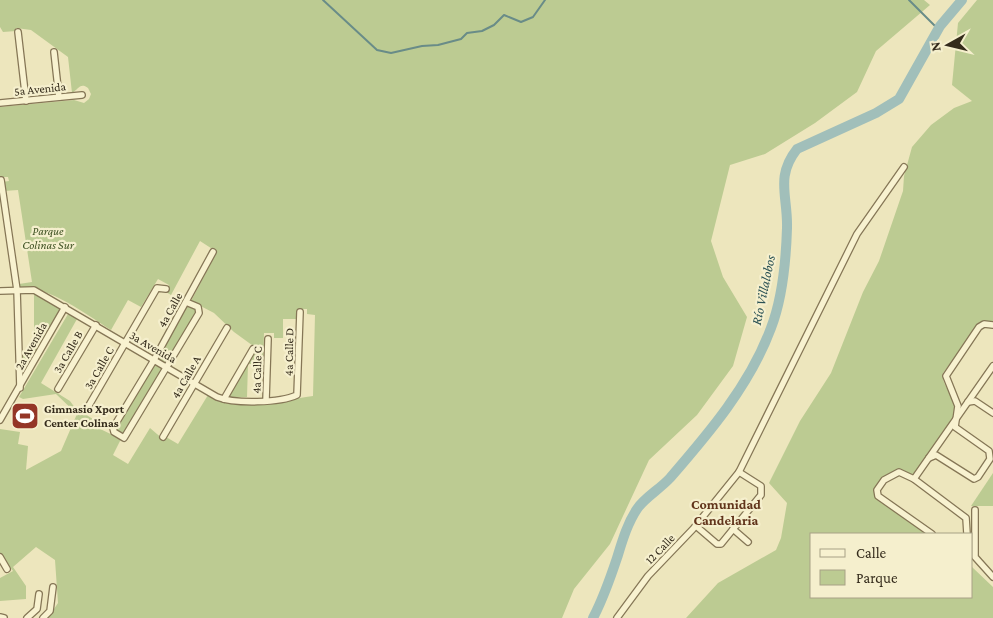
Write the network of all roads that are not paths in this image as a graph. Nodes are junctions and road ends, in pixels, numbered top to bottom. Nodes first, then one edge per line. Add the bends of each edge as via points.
1 (18, 32) dead end
2 (54, 52) dead end
3 (82, 95) dead end
4 (58, 97) junction
5 (26, 101) junction
6 (0, 103) edge
7 (904, 167) dead end
8 (1, 180) edge
9 (213, 252) dead end
10 (166, 289) dead end
11 (0, 290) edge
12 (16, 290) junction
13 (186, 302) junction
14 (64, 307) junction
15 (300, 312) dead end
16 (993, 325) edge
17 (96, 326) junction
18 (227, 328) dead end
19 (268, 340) dead end
20 (124, 343) junction
21 (254, 348) dead end
22 (154, 360) junction
23 (993, 366) edge
24 (167, 367) junction
25 (195, 383) junction
26 (20, 388) junction
27 (58, 389) dead end
28 (298, 392) joint
29 (224, 399) junction
30 (266, 400) junction
31 (968, 402) junction
32 (88, 407) dead end
33 (993, 413) edge
34 (956, 418) junction
35 (0, 420) edge
36 (163, 437) dead end
37 (929, 458) junction
38 (739, 472) junction
39 (914, 479) junction
40 (975, 510) dead end
41 (696, 526) junction
42 (733, 529) junction
43 (931, 533) edge
44 (967, 533) edge
45 (748, 542) dead end
46 (0, 557) edge
47 (7, 569) dead end
48 (993, 577) edge
49 (53, 587) dead end
50 (39, 594) dead end
51 (0, 617) edge
52 (4, 618) edge
53 (27, 618) edge
54 (44, 618) edge
55 (618, 618) edge

1 - 5 street
2 - 4 street
3 - 4 street, 5a Avenida
4 - 5 street, 5a Avenida
5 - 6 street, 5a Avenida
7 - 38 street, 12 Calle via 857,234
8 - 12 street
9 - 13 street, 4a Calle
10 - 20 street, 3a Calle C via 157,288
11 - 12 street, 3a Avenida
12 - 14 street, 3a Avenida via 34,290
12 - 26 street
13 - 22 street, 4a Calle
13 - 24 street, 4a Calle via 198,307 199,313
14 - 17 street, 3a Avenida
14 - 26 street, 2a Avenida
15 - 28 street, 4a Calle D
16 - 34 street via 979,327 946,374 958,406
17 - 20 street, 3a Avenida
17 - 27 street, 3a Calle B
18 - 25 street, 4a Calle A
19 - 30 street, 4a Calle C
20 - 22 street, 3a Avenida
20 - 32 street, 3a Calle C
21 - 29 street
22 - 24 street, 3a Avenida
22 - 24 street, 4a Calle via 113,428 124,438
23 - 31 street
24 - 25 street, 3a Avenida
25 - 29 street, 3a Avenida
25 - 36 street, 4a Calle A
26 - 35 street, 2a Avenida
28 - 30 street, 3a Avenida via 295,397
29 - 30 street, 3a Avenida
31 - 33 street via 975,401
31 - 34 street
34 - 37 street
34 - 37 street via 955,428 990,453 990,460 978,477 970,478 936,455
37 - 39 street
38 - 41 street, 12 Calle
38 - 42 street via 761,486 762,492
39 - 43 street via 896,472 884,480 877,494
39 - 44 street via 966,518
40 - 48 street via 975,557
41 - 42 street via 720,544
41 - 55 street, 12 Calle via 648,576
42 - 45 street
46 - 47 street
49 - 54 street via 50,611
50 - 53 street via 37,609
51 - 52 street

